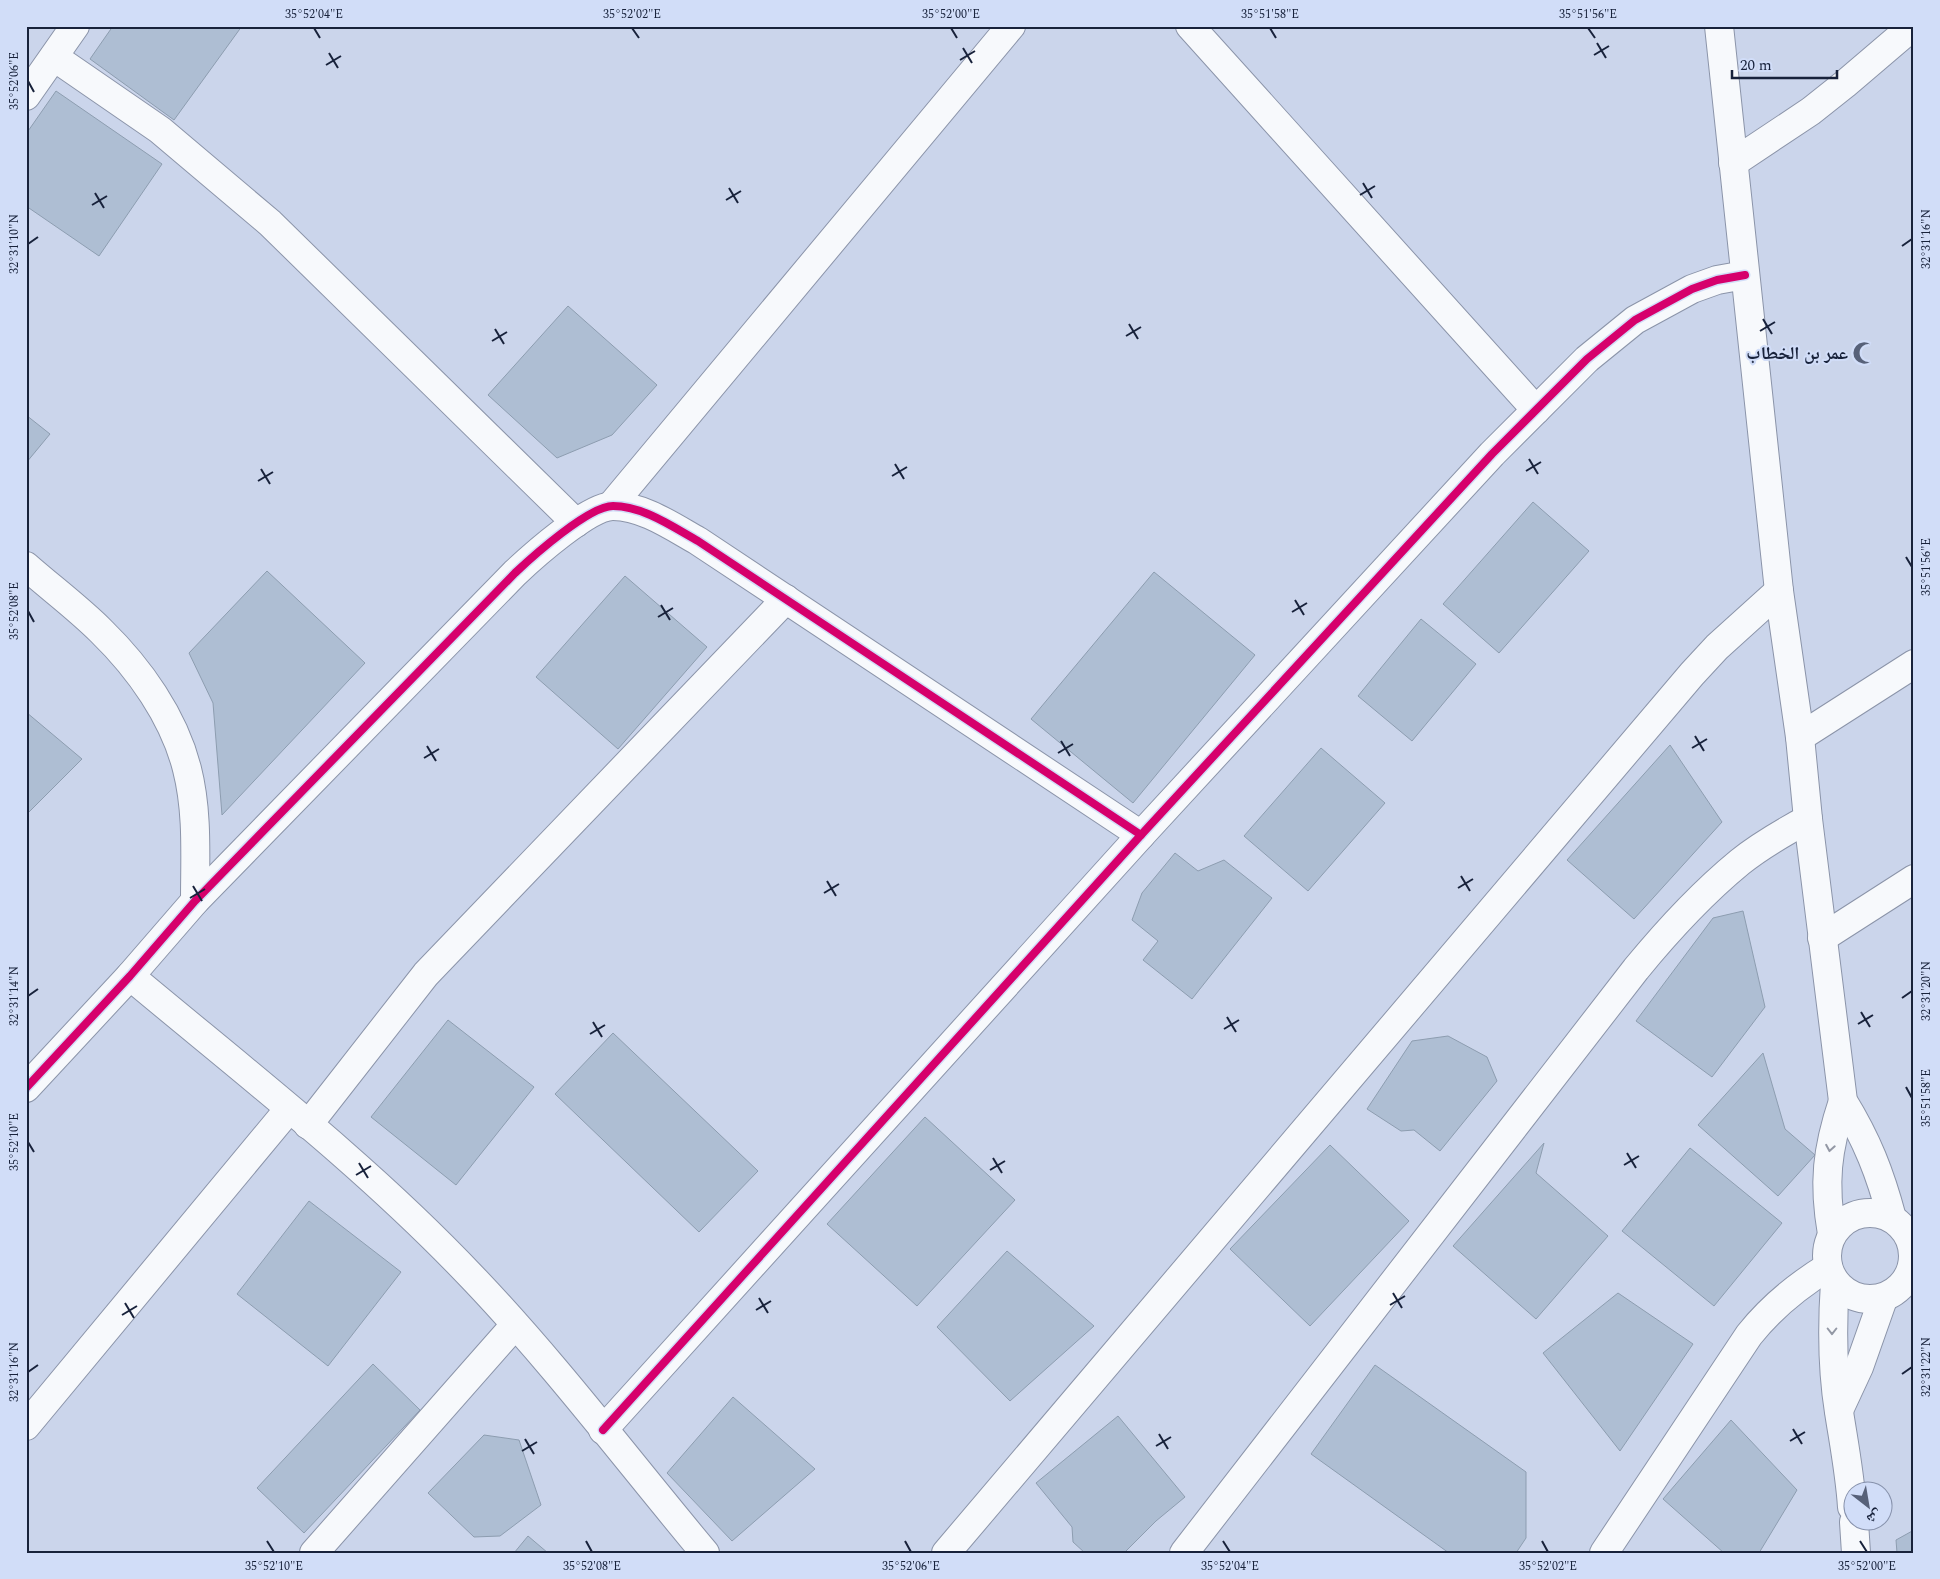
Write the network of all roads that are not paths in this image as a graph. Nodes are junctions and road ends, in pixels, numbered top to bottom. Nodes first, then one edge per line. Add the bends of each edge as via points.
1 (75, 26) edge
2 (1010, 26) edge
3 (1190, 26) edge
4 (1719, 26) edge
5 (1913, 26) edge
6 (54, 57) junction
7 (26, 96) edge
8 (1733, 163) junction
9 (1745, 275) junction
10 (1536, 410) junction
11 (611, 506) junction
12 (576, 523) junction
13 (26, 566) edge
14 (1779, 591) junction
15 (786, 599) junction
16 (1914, 664) edge
17 (1800, 737) junction
18 (1808, 819) junction
19 (1141, 835) junction
20 (1914, 879) edge
21 (195, 901) junction
22 (1822, 938) junction
23 (130, 976) junction
24 (26, 1088) edge
25 (1843, 1101) junction
26 (299, 1117) junction
27 (1904, 1222) edge
28 (1832, 1234) junction
29 (1831, 1274) junction
30 (1911, 1276) edge
31 (1883, 1299) junction
32 (515, 1324) junction
33 (1839, 1412) junction
34 (26, 1426) edge
35 (603, 1430) junction
36 (1850, 1482) edge
37 (1855, 1532) edge
38 (314, 1553) edge
39 (705, 1553) edge
40 (946, 1553) edge
41 (1184, 1553) edge
42 (1604, 1553) edge
43 (1856, 1553) edge

1 - 6 street
2 - 11 street
3 - 10 street
4 - 8 street
5 - 8 street via 1811,111
6 - 7 street
6 - 12 street via 160,130 270,223
8 - 9 street
9 - 10 street via 1692,289 1635,320 1587,359
9 - 14 street
10 - 19 street
11 - 12 street
11 - 15 street via 632,509 662,521
12 - 21 street via 515,573
13 - 21 street via 79,610 115,646 167,719 179,743 193,800
14 - 17 street
14 - 40 street via 1692,674
15 - 19 street
15 - 26 street via 426,974
16 - 17 street
17 - 18 street
18 - 22 street
18 - 41 street via 1741,861 1665,934
19 - 35 street
20 - 22 street
21 - 23 street
22 - 25 street
23 - 24 street
23 - 26 street
25 - 27 street
25 -> 28 street via 1832,1131 1828,1155 1827,1206
26 - 32 street via 426,1231
26 - 34 street
27 - 28 street via 1876,1212 1859,1213 1844,1221
27 - 30 street via 1912,1244 1914,1261
28 - 29 street via 1827,1250
29 - 31 street via 1848,1293 1864,1299
29 -> 33 street via 1832,1348
29 - 42 street via 1785,1296 1765,1315
30 - 31 street
31 - 33 street
32 - 35 street
32 - 38 street
33 - 36 street
35 - 39 street
37 - 43 street

